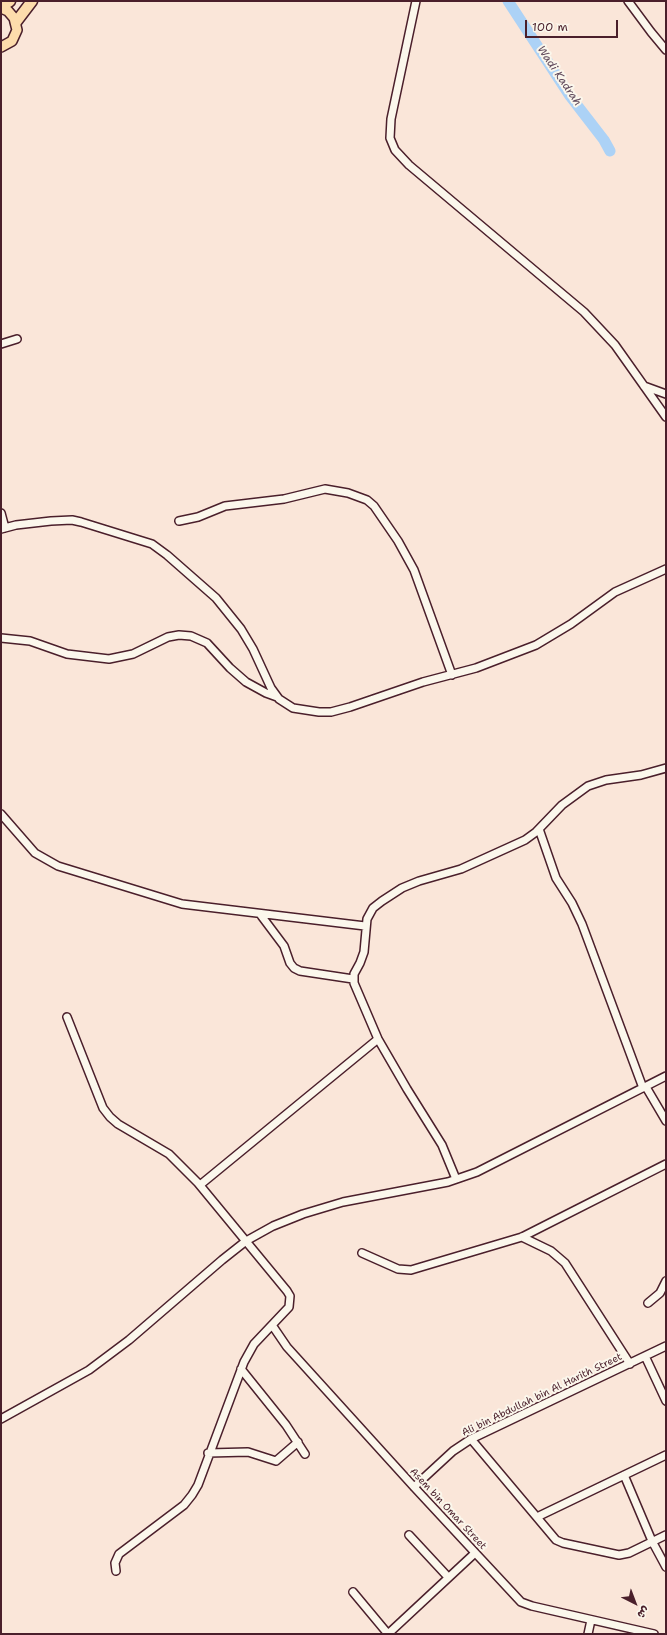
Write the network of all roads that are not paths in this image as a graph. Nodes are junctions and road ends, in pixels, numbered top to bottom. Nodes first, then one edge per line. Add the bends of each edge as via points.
1 (10, 1) edge
2 (32, 1) edge
3 (416, 1) edge
4 (628, 1) edge
5 (1, 8) edge
6 (16, 22) junction
7 (1, 47) edge
8 (666, 50) edge
9 (18, 339) dead end
10 (1, 344) edge
11 (644, 386) junction
12 (666, 394) edge
13 (666, 417) edge
14 (1, 513) edge
15 (179, 520) dead end
16 (3, 528) edge
17 (666, 569) edge
18 (1, 638) edge
19 (452, 675) junction
20 (277, 697) junction
21 (666, 768) edge
22 (1, 814) edge
23 (539, 829) junction
24 (260, 914) junction
25 (365, 926) junction
26 (353, 979) junction
27 (67, 1017) dead end
28 (378, 1038) junction
29 (666, 1076) edge
30 (645, 1088) junction
31 (666, 1121) edge
32 (666, 1164) edge
33 (456, 1179) junction
34 (200, 1185) junction
35 (522, 1237) junction
36 (246, 1242) junction
37 (362, 1253) dead end
38 (666, 1281) edge
39 (648, 1303) dead end
40 (272, 1325) junction
41 (666, 1346) edge
42 (645, 1356) junction
43 (630, 1364) junction
44 (241, 1369) junction
45 (666, 1401) edge
46 (1, 1420) edge
47 (471, 1439) junction
48 (298, 1442) junction
49 (208, 1453) junction
50 (305, 1454) dead end
51 (666, 1455) edge
52 (624, 1476) junction
53 (414, 1487) junction
54 (537, 1517) junction
55 (666, 1534) edge
56 (409, 1535) dead end
57 (652, 1541) junction
58 (475, 1553) junction
59 (666, 1567) edge
60 (116, 1571) dead end
61 (448, 1577) junction
62 (353, 1592) dead end
63 (591, 1620) junction
64 (388, 1634) edge
65 (588, 1634) edge
66 (654, 1634) edge

1 - 5 highway
2 - 6 highway
3 - 11 street via 390,124 390,138 395,150 408,165 580,308 615,345
4 - 8 street
5 - 6 main road via 11,14
6 - 7 main road via 14,38
9 - 10 street
11 - 12 street
11 - 13 street
14 - 16 street
15 - 19 street via 198,517 225,506 284,499 325,489 348,492 367,500 398,541 414,570
16 - 20 street via 56,520 78,521 155,546 216,598 241,629
17 - 19 street via 615,592 579,619 543,641
18 - 20 street via 30,641 67,654 109,659 129,655 168,637 191,636 207,643 246,682
19 - 20 street via 331,712 300,710 286,705
21 - 23 street via 588,786 562,805
22 - 24 street via 35,853 58,866 182,904
23 - 25 street via 525,840 469,866 419,881 392,893 373,908
23 - 30 street via 556,878 582,924
24 - 25 street
24 - 26 street via 284,946 294,968
25 - 26 street via 364,952
26 - 28 street
27 - 34 street via 103,1108 110,1117 169,1154
28 - 33 street via 442,1145
28 - 34 street
29 - 30 street
30 - 31 street
30 - 33 street via 477,1172
32 - 35 street
33 - 36 street via 343,1202 273,1226
34 - 36 street
35 - 37 street via 411,1270 398,1269
35 - 43 street via 551,1251 565,1262
36 - 40 street via 290,1296 288,1307
36 - 46 street via 129,1340 89,1370
38 - 39 street via 660,1293
40 - 44 street via 250,1350
40 - 53 street, Asem bin Omar Street via 287,1347
41 - 42 street, Ali bin Abdullah bin Al Harith Street
42 - 43 street, Ali bin Abdullah bin Al Harith Street
42 - 45 street
43 - 47 street, Ali bin Abdullah bin Al Harith Street
44 - 48 street
44 - 49 street
47 - 53 street, Ali bin Abdullah bin Al Harith Street via 453,1451
47 - 54 street
48 - 49 street via 276,1461 248,1452
48 - 50 street
49 - 60 street via 198,1485 192,1495 184,1505 119,1554 115,1563
51 - 52 street
52 - 54 street
52 - 57 street
53 - 58 street, Asem bin Omar Street
54 - 57 street via 556,1540 619,1555 629,1553
55 - 57 street
56 - 61 street
57 - 59 street
58 - 61 street
58 - 63 street, Asem bin Omar Street via 521,1602
61 - 64 street
62 - 64 street
63 - 65 street
63 - 66 street, Asem bin Omar Street

